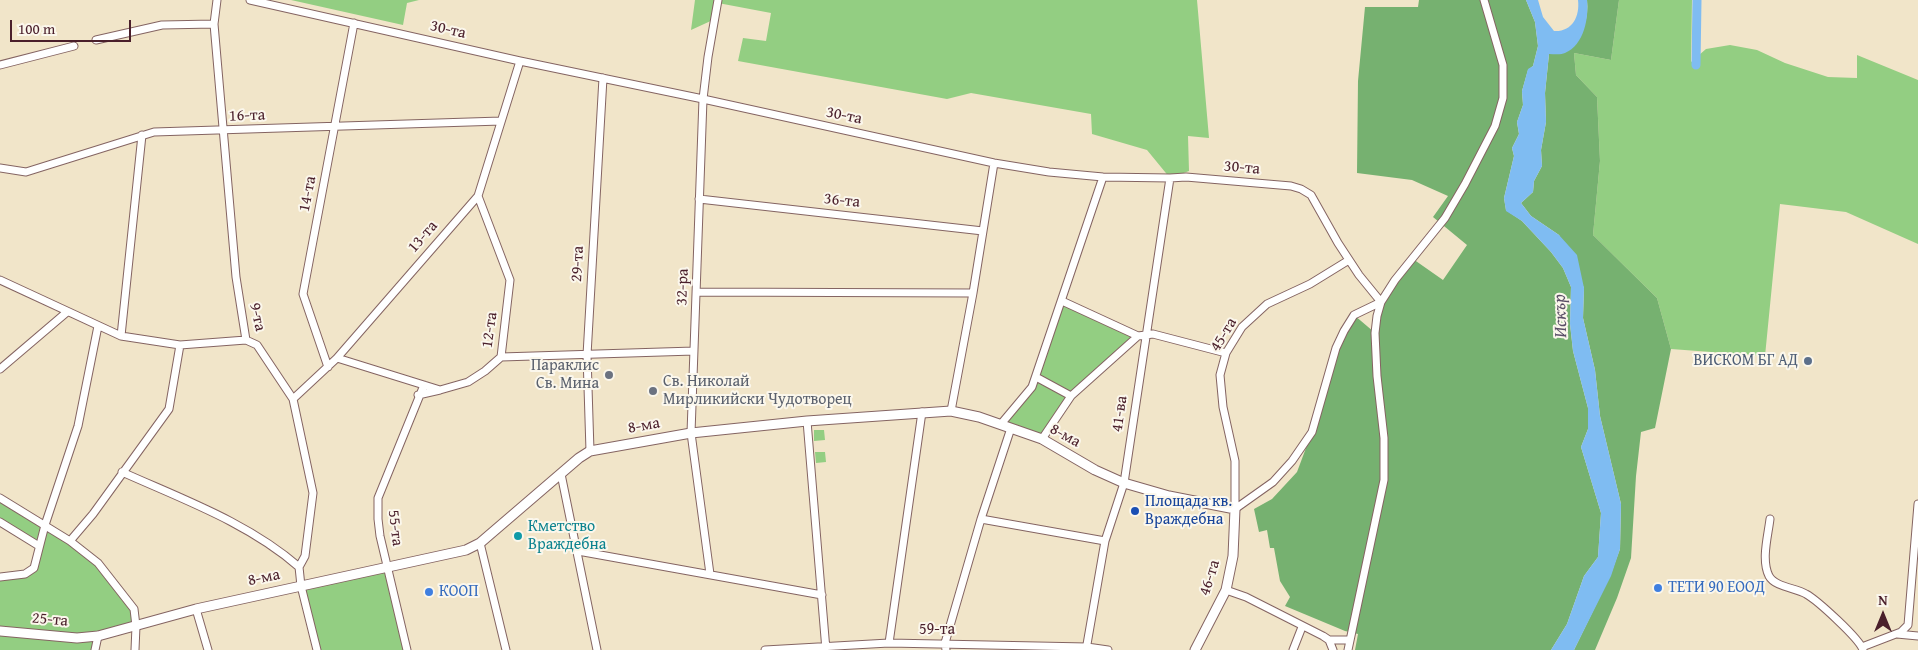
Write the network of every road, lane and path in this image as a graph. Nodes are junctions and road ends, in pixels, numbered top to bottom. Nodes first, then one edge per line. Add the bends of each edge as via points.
1 (217, 0) edge
2 (250, 0) edge
3 (718, 0) edge
4 (1484, 0) edge
5 (354, 22) junction
6 (214, 24) junction
7 (96, 40) dead end
8 (74, 46) dead end
9 (520, 61) junction
10 (0, 65) edge
11 (603, 78) junction
12 (703, 99) junction
13 (501, 121) junction
14 (335, 128) junction
15 (223, 131) junction
16 (142, 135) junction
17 (994, 163) junction
18 (0, 168) edge
19 (1103, 177) junction
20 (1170, 178) junction
21 (478, 196) junction
22 (699, 199) junction
23 (982, 231) junction
24 (1349, 260) junction
25 (0, 280) edge
26 (696, 292) junction
27 (973, 293) junction
28 (1062, 301) junction
29 (1381, 302) junction
30 (66, 312) junction
31 (98, 326) junction
32 (1142, 335) junction
33 (121, 336) junction
34 (246, 340) junction
35 (180, 345) junction
36 (694, 351) junction
37 (1226, 353) junction
38 (587, 355) junction
39 (501, 357) junction
40 (337, 358) junction
41 (328, 367) junction
42 (0, 369) edge
43 (1036, 377) junction
44 (424, 385) junction
45 (440, 390) junction
46 (418, 395) junction
47 (1072, 396) junction
48 (293, 399) junction
49 (951, 411) junction
50 (922, 412) junction
51 (807, 421) junction
52 (1001, 424) junction
53 (1011, 428) junction
54 (692, 433) junction
55 (1042, 439) junction
56 (590, 452) junction
57 (122, 472) junction
58 (561, 474) junction
59 (1124, 483) junction
60 (0, 498) edge
61 (1918, 504) edge
62 (1235, 509) junction
63 (981, 519) junction
64 (1770, 519) dead end
65 (0, 522) edge
66 (45, 525) junction
67 (1105, 541) junction
68 (70, 542) junction
69 (480, 543) junction
70 (39, 546) junction
71 (578, 551) junction
72 (299, 567) junction
73 (387, 567) junction
74 (710, 574) junction
75 (0, 577) edge
76 (301, 586) junction
77 (1226, 590) junction
78 (822, 595) junction
79 (196, 609) junction
80 (136, 626) junction
81 (1302, 626) junction
82 (0, 631) edge
83 (1896, 634) junction
84 (98, 636) junction
85 (1918, 636) edge
86 (1330, 640) junction
87 (1349, 640) junction
88 (889, 643) junction
89 (945, 647) edge
90 (1087, 648) edge
91 (1863, 648) edge
92 (826, 649) edge
93 (95, 650) edge
94 (135, 650) edge
95 (208, 650) edge
96 (317, 650) edge
97 (407, 650) edge
98 (506, 650) edge
99 (596, 650) edge
100 (765, 650) edge
101 (1108, 650) edge
102 (1195, 650) edge
103 (1293, 650) edge
104 (1333, 650) edge
105 (1348, 650) edge

1 - 6 street, 9-та
2 - 5 street, 30-та
3 - 12 street, 32-ра
4 - 29 street via 1503,65 1503,98 1496,126 1445,218
5 - 9 street, 30-та
5 - 14 street, 14-та
6 - 7 street via 162,25
6 - 15 street, 9-та
8 - 10 street
9 - 11 street, 30-та
9 - 13 street, 13-та
11 - 12 street, 30-та
11 - 38 street, 29-та
12 - 17 street, 30-та
12 - 22 street, 32-ра
13 - 14 street, 16-та
13 - 21 street, 13-та
14 - 15 street, 16-та
14 - 41 street, 14-та via 303,294
15 - 16 street, 16-та
15 - 34 street, 9-та via 236,277
16 - 18 street, 16-та via 26,172
16 - 33 street
17 - 19 street, 30-та
17 - 23 street
19 - 20 street, 30-та
19 - 28 street
20 - 24 street, 30-та via 1186,176 1300,189 1311,195
20 - 32 street, 41-ва
21 - 39 street, 12-та via 510,280
21 - 40 street, 13-та
22 - 23 street, 36-та
22 - 26 street, 32-ра
23 - 27 street
24 - 29 street, 30-та
24 - 37 street, 45-та via 1310,284 1267,304 1242,326
25 - 30 street
26 - 27 street
26 - 36 street, 32-ра
27 - 49 street
28 - 32 street
28 - 43 street
29 - 62 street via 1354,315 1344,331 1312,432 1292,461 1274,482
29 - 87 street via 1375,333 1384,438 1384,480
30 - 31 street
30 - 42 street
31 - 33 street
31 - 66 street via 78,426
32 - 37 street via 1153,334
32 - 47 street
32 - 59 street, 41-ва
33 - 35 street
34 - 35 street
34 - 48 street, 9-та via 257,345
35 - 57 street via 170,409
36 - 38 street
36 - 54 street, 32-ра
37 - 62 street, 45-та via 1220,375 1235,461
38 - 39 street
38 - 56 street, 29-та
39 - 45 street, 12-та via 468,382
40 - 41 street, 13-та
40 - 44 street
41 - 48 street, 13-та
43 - 47 street
43 - 52 street via 1032,388
44 - 45 street
44 - 46 street, 55-та
45 - 46 street, 12-та
46 - 73 street, 55-та via 378,498 378,519
47 - 55 street
48 - 72 street, 9-та via 313,494 304,556
49 - 50 street, 8-ма
49 - 52 street, 8-ма
50 - 51 street, 8-ма
50 - 88 street
51 - 54 street, 8-ма
51 - 78 street
52 - 53 street, 8-ма
53 - 55 street, 8-ма
53 - 63 street
54 - 56 street, 8-ма
54 - 74 street, 32-ра
55 - 59 street, 8-ма
56 - 58 street, 8-ма
57 - 68 street
57 - 72 street via 244,529
58 - 69 street, 8-ма
58 - 71 street
59 - 62 street, 8-ма
59 - 67 street, 41-ва
60 - 66 street
61 - 83 street via 1909,620 1905,629
62 - 77 street, 46-та via 1233,556
63 - 67 street
63 - 89 street
64 - 91 street via 1766,563 1772,581 1815,600
65 - 70 street
66 - 68 street
66 - 70 street
67 - 90 street, 41-ва
68 - 80 street via 98,563 118,587 134,609
69 - 73 street, 8-ма via 466,550
69 - 98 street
70 - 75 street via 34,568 25,574
71 - 74 street
71 - 99 street
72 - 76 street, 9-та
73 - 76 street, 8-ма
73 - 97 street, 55-та
74 - 78 street
76 - 79 street, 8-ма
76 - 96 street, 9-та
77 - 81 street via 1246,596
77 - 102 street, 46-та
78 - 92 street
79 - 80 street, 8-ма
79 - 95 street
80 - 84 street, 8-ма
80 - 94 street
81 - 86 street
81 - 103 street
82 - 84 street, 25-та via 77,638
83 - 85 street
83 - 91 street
84 - 93 street
86 - 87 street
86 - 104 street
87 - 105 street
88 - 89 street, 59-та
88 - 92 street, 59-та
89 - 90 street, 59-та
90 - 101 street, 59-та
92 - 100 street, 59-та

